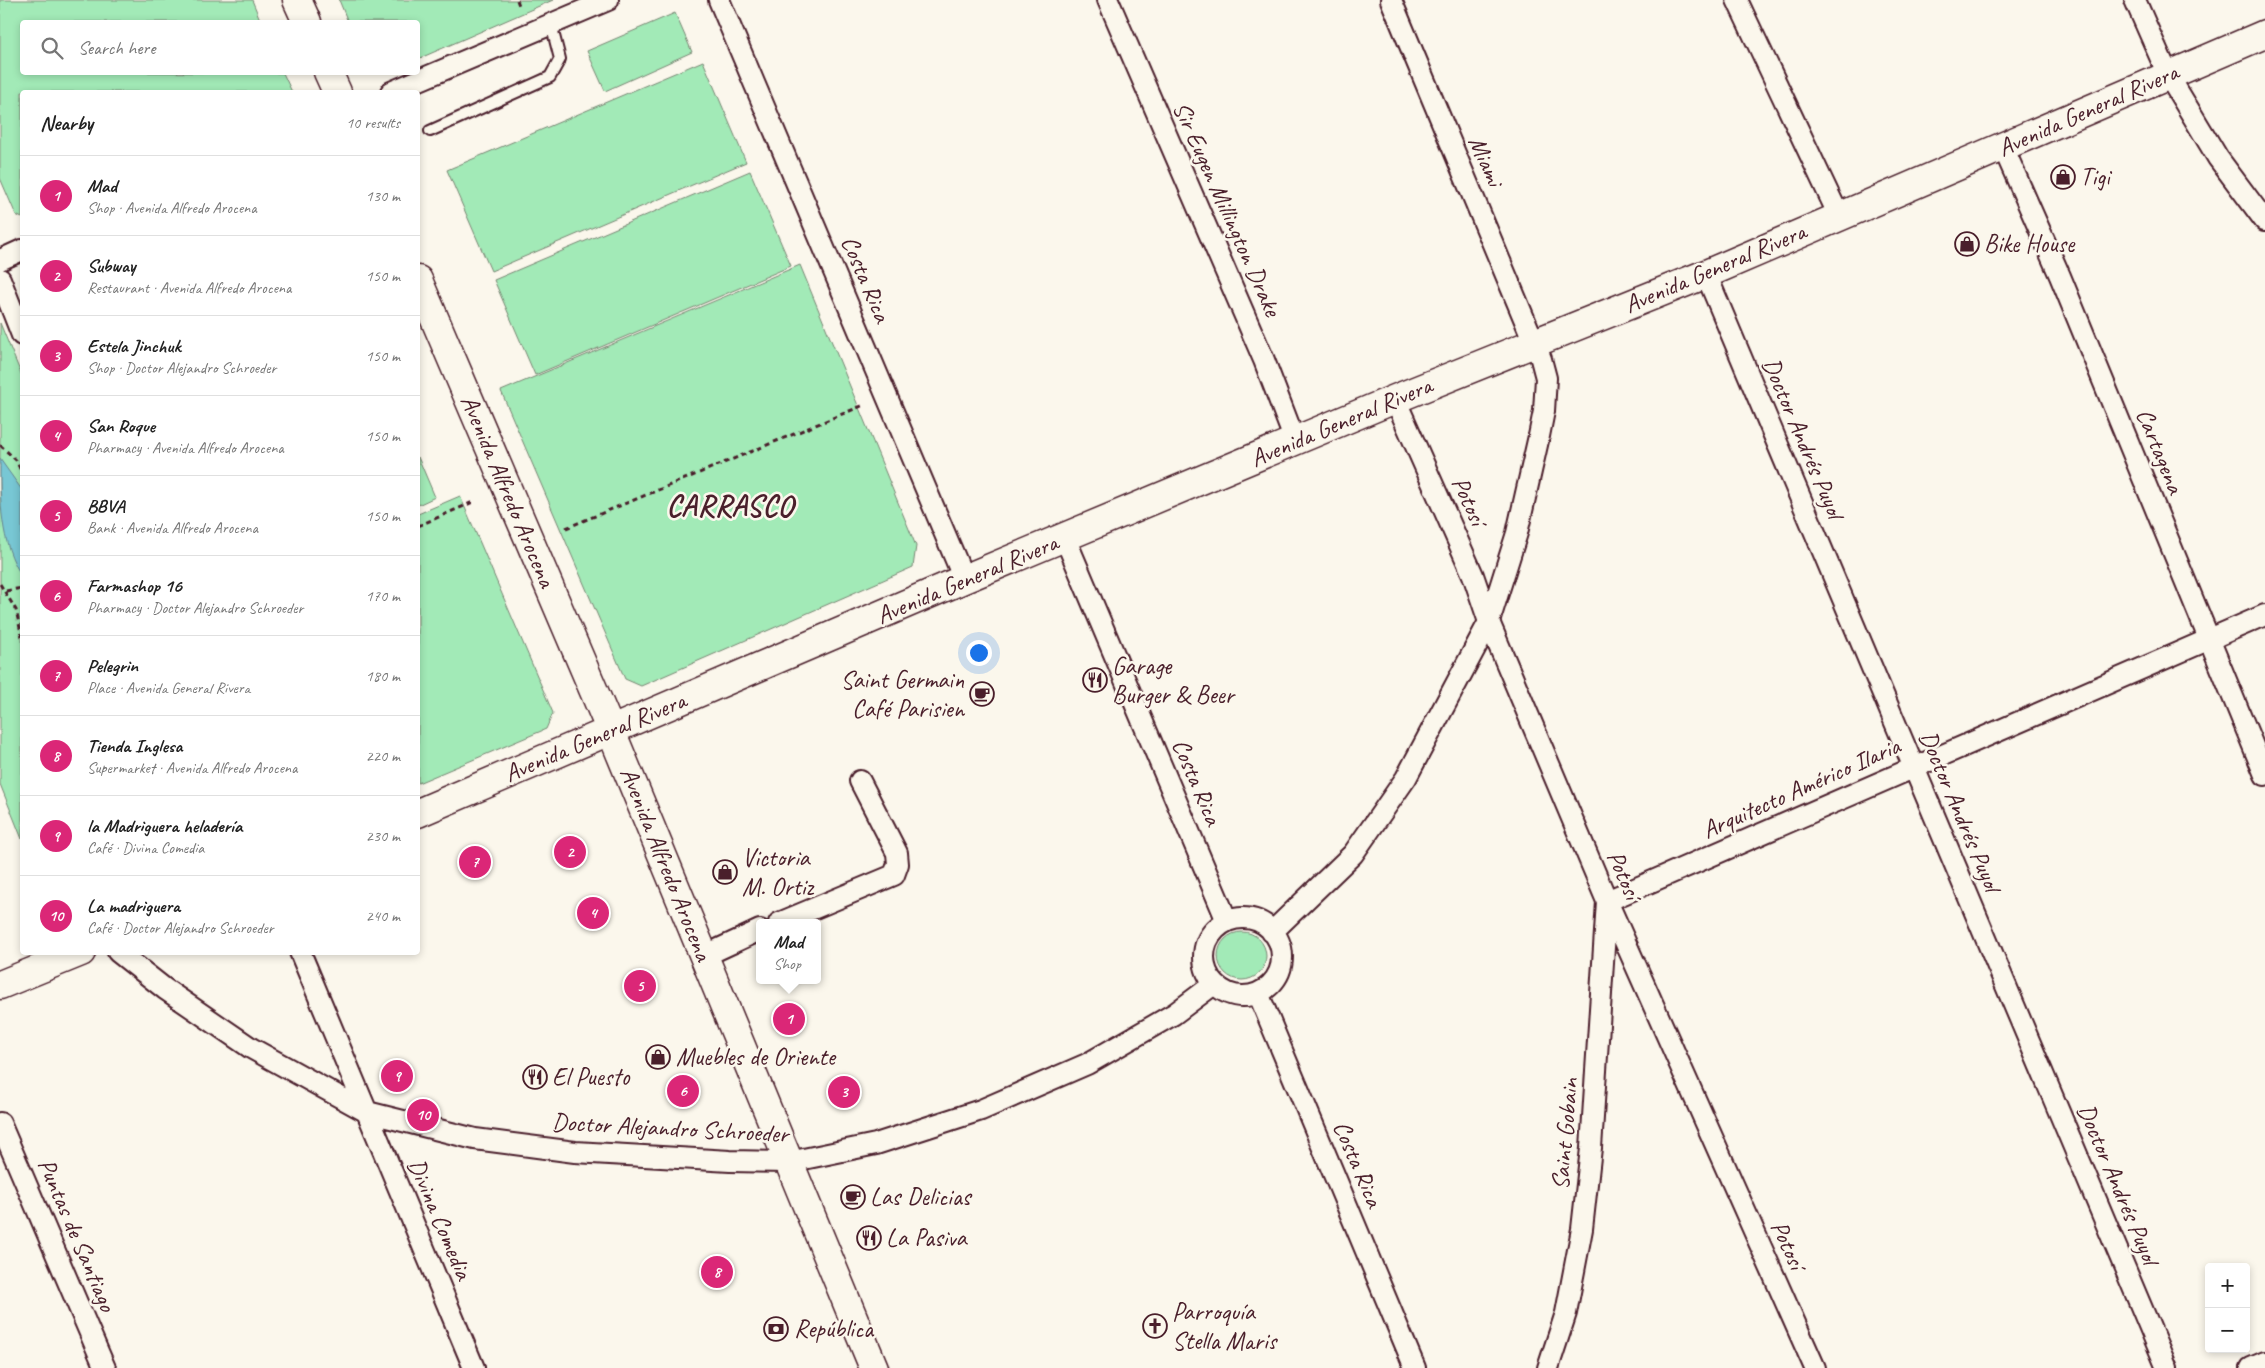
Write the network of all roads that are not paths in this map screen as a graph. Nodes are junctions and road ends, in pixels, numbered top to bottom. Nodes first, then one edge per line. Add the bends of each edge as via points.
1 (298, 0) edge
2 (608, 0) edge
3 (719, 0) edge
4 (1108, 0) edge
5 (1391, 0) edge
6 (1737, 0) edge
7 (2135, 0) edge
8 (306, 20) edge
9 (551, 24) junction
10 (2265, 34) edge
11 (2168, 74) junction
12 (329, 75) edge
13 (336, 90) edge
14 (396, 90) edge
15 (430, 131) dead end
16 (2003, 147) junction
17 (1839, 216) junction
18 (2265, 221) edge
19 (20, 251) edge
20 (0, 260) edge
21 (1706, 274) junction
22 (0, 279) edge
23 (420, 285) edge
24 (20, 330) edge
25 (1534, 342) junction
26 (1395, 399) junction
27 (1296, 441) junction
28 (1065, 538) junction
29 (964, 579) junction
30 (2265, 615) edge
31 (1489, 622) junction
32 (2209, 640) junction
33 (611, 731) junction
34 (1913, 767) junction
35 (2265, 775) edge
36 (860, 781) dead end
37 (420, 812) edge
38 (1607, 901) junction
39 (789, 919) edge
40 (1228, 921) junction
41 (756, 932) edge
42 (1272, 932) junction
43 (74, 955) edge
44 (122, 955) edge
45 (301, 955) edge
46 (704, 956) junction
47 (1214, 984) junction
48 (0, 985) edge
49 (1258, 993) junction
50 (367, 1112) junction
51 (0, 1123) edge
52 (789, 1162) junction
53 (2265, 1362) edge
54 (105, 1368) edge
55 (474, 1368) edge
56 (874, 1368) edge
57 (1415, 1368) edge
58 (1548, 1368) edge
59 (1815, 1368) edge
60 (2167, 1368) edge
61 (2251, 1368) edge

1 - 8 main road
2 - 9 street
3 - 29 street, Costa Rica
4 - 27 street, Sir Eugen Millington Drake
5 - 25 street, Miami
6 - 17 street
7 - 11 street
9 - 14 street
9 - 15 lane via 560,58 550,77
10 - 11 main road, Avenida General Rivera
11 - 16 main road, Avenida General Rivera
11 - 18 street via 2218,158
12 - 13 main road
16 - 17 main road, Avenida General Rivera
16 - 32 street, Cartagena via 2060,276
17 - 21 main road, Avenida General Rivera
19 - 20 street
21 - 25 main road, Avenida General Rivera
21 - 34 street, Doctor Andrés Puyol
22 - 24 street
23 - 33 main road, Avenida Alfredo Arocena
25 - 26 main road, Avenida General Rivera
25 - 31 street via 1546,378 1544,411 1517,533
26 - 27 main road, Avenida General Rivera
26 - 31 street, Potosí via 1473,575
27 - 28 main road, Avenida General Rivera
28 - 29 main road, Avenida General Rivera
28 - 40 street, Costa Rica
29 - 33 main road, Avenida General Rivera
30 - 32 street, Arquitecto Américo Ilaria
31 - 38 street, Potosí
31 - 42 street via 1406,778 1353,854
32 - 34 street, Arquitecto Américo Ilaria
32 - 35 street, Cartagena
33 - 37 main road, Avenida General Rivera
33 - 46 main road, Avenida Alfredo Arocena
34 - 38 street, Arquitecto Américo Ilaria
34 - 60 street, Doctor Andrés Puyol
36 - 39 street via 897,853 894,875
38 - 58 street, Saint Gobain via 1592,1148 1582,1229 1566,1313
38 - 59 street, Potosí
40 - 42 street via 1252,919
40 - 47 street via 1214,930 1206,944 1204,965
41 - 46 street
42 - 49 street via 1281,948 1281,966 1272,982
43 - 48 main road
44 - 50 street, Doctor Alejandro Schroeder via 251,1048
45 - 50 street, Divina Comedia
46 - 52 main road, Avenida Alfredo Arocena
47 - 49 street via 1239,996
47 - 52 street, Doctor Alejandro Schroeder via 1174,1014 1087,1064 982,1110 876,1144
49 - 57 street, Costa Rica
50 - 52 street, Doctor Alejandro Schroeder via 475,1139 575,1152
50 - 55 street, Divina Comedia
51 - 54 street, Puntas de Santiago
52 - 56 main road, Avenida Alfredo Arocena
53 - 61 street

